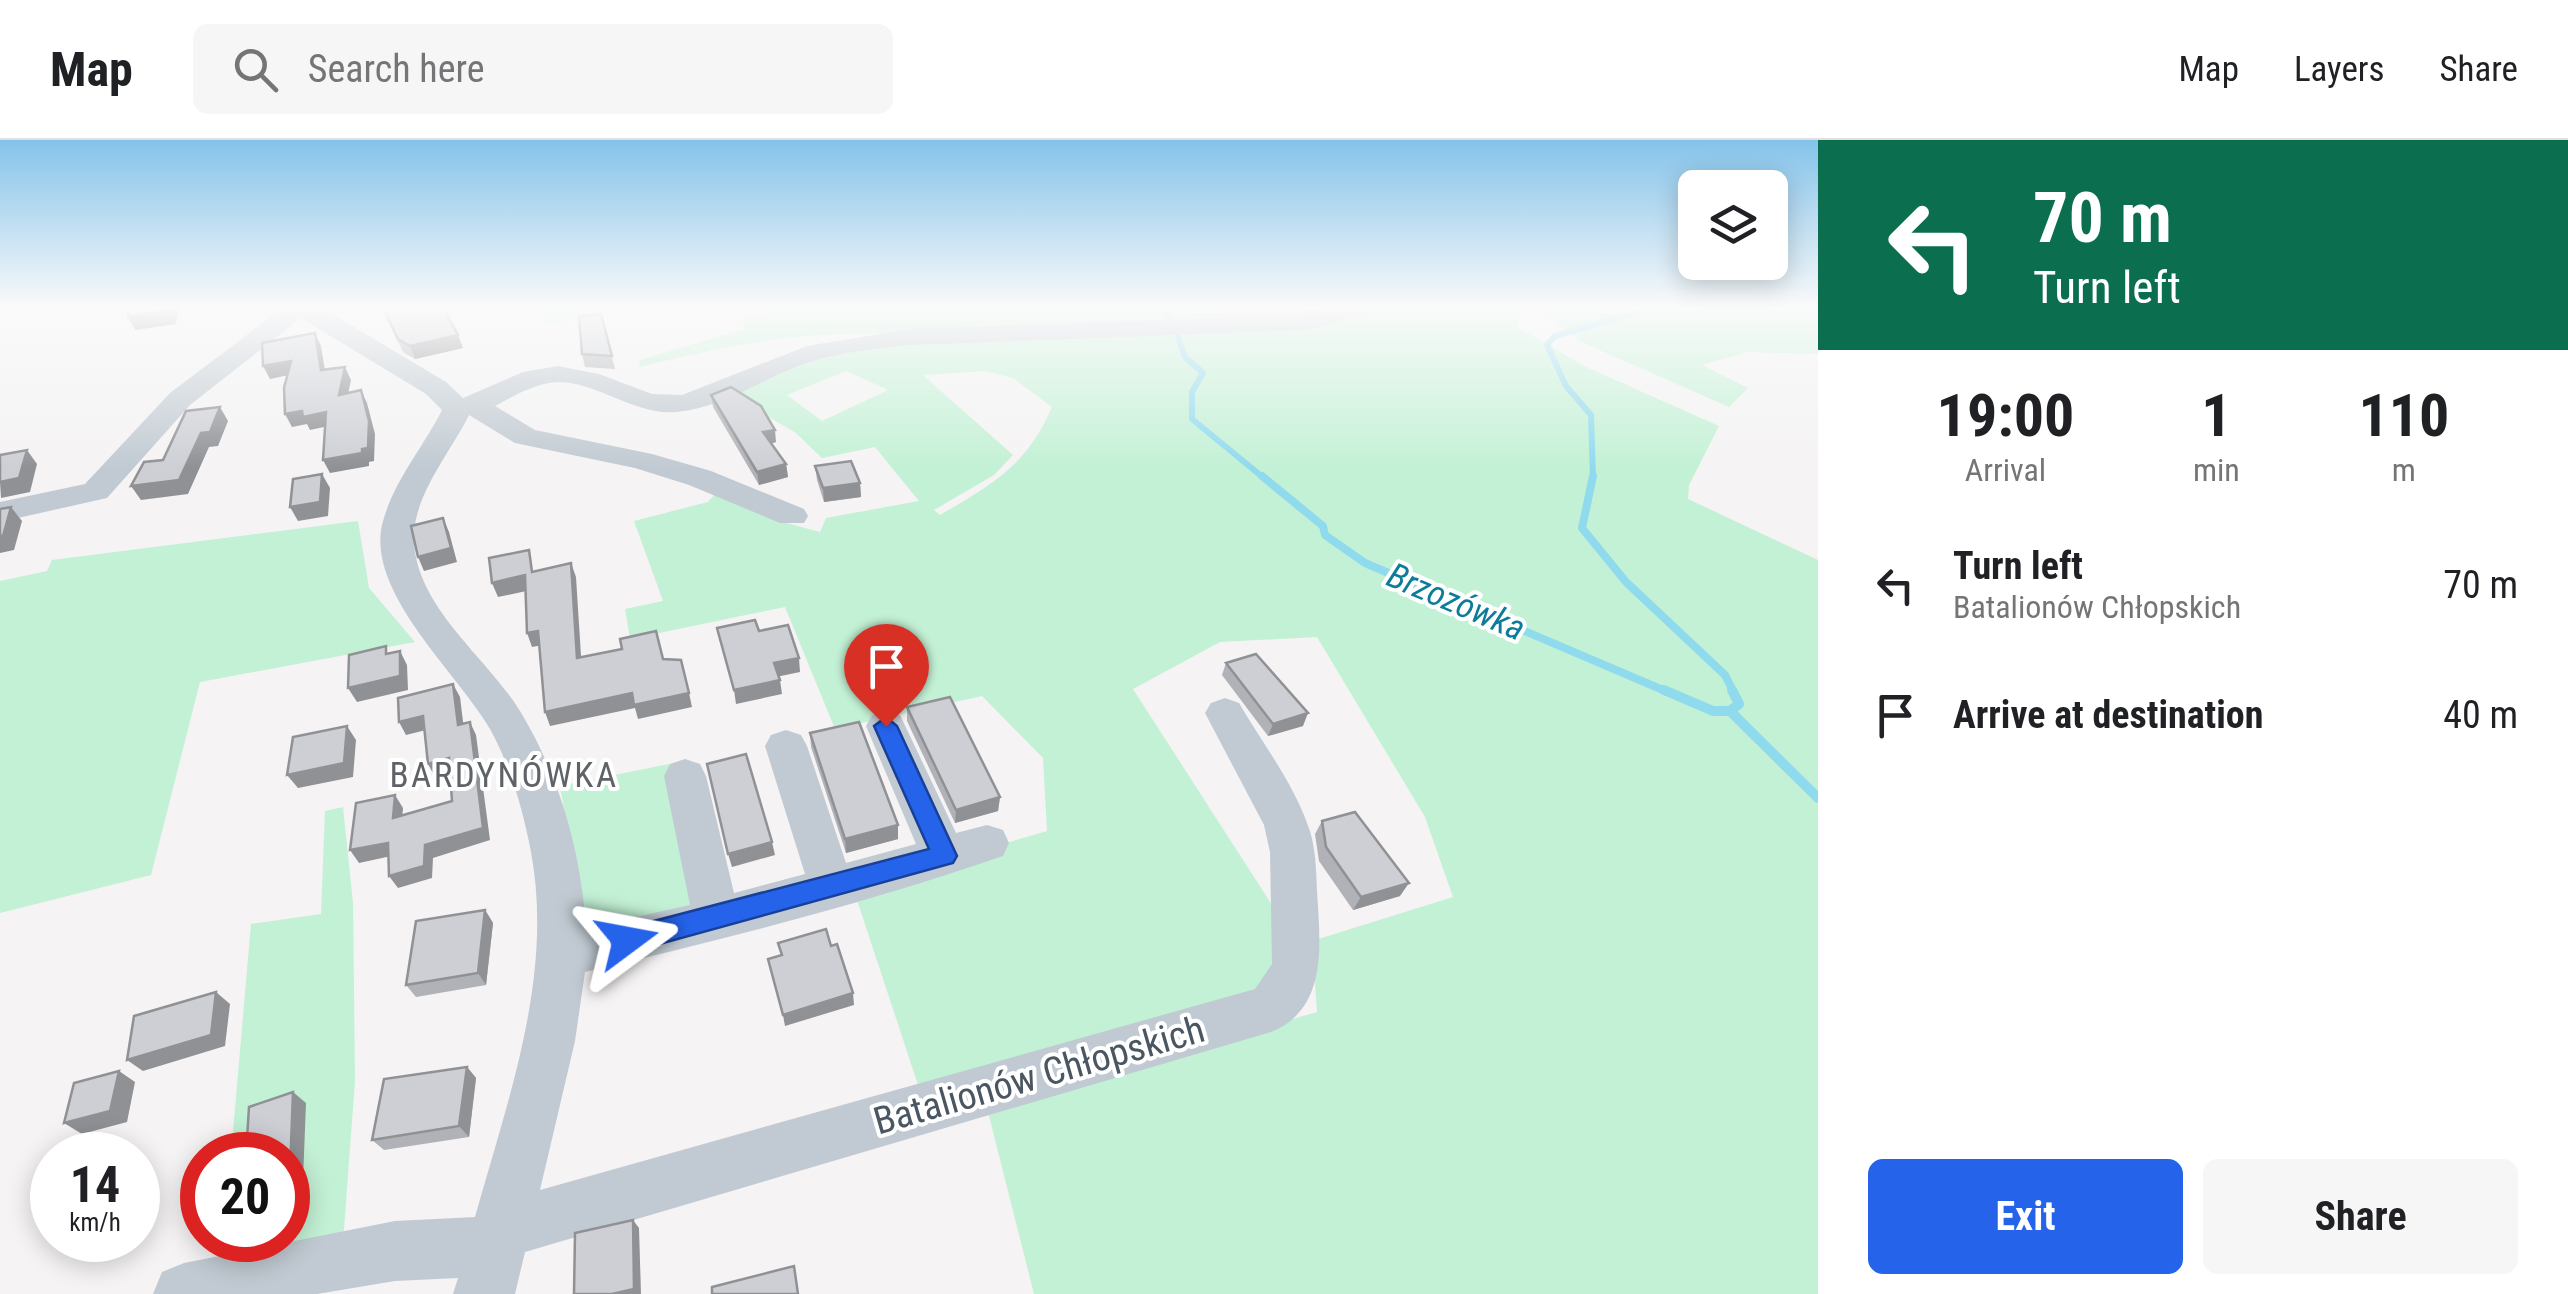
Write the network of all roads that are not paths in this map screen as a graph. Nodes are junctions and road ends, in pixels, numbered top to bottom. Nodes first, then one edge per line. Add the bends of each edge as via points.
1 (232, 360) edge
2 (389, 360) edge
3 (793, 360) edge
4 (466, 407) junction
5 (0, 512) edge
6 (792, 516) dead end
7 (1225, 713) dead end
8 (886, 726) dead end
9 (786, 746) dead end
10 (685, 776) dead end
11 (831, 885) junction
12 (716, 918) junction
13 (564, 955) junction
14 (494, 1257) edge
15 (184, 1294) edge

1 - 5 street via 180,399 96,491
2 - 4 street
3 - 4 street via 663,405 556,374
4 - 6 street via 526,437 641,460
4 - 13 street via 403,511 400,560 418,598 505,720 524,762 546,817
7 - 14 street, Batalionów Chłopskich via 1286,824 1292,852 1298,964 1271,1008
8 - 11 street via 966,850
9 - 11 street
10 - 12 street
11 - 12 street
12 - 13 street
13 - 14 street via 554,1024
14 - 15 street, Batalionów Chłopskich via 394,1251

